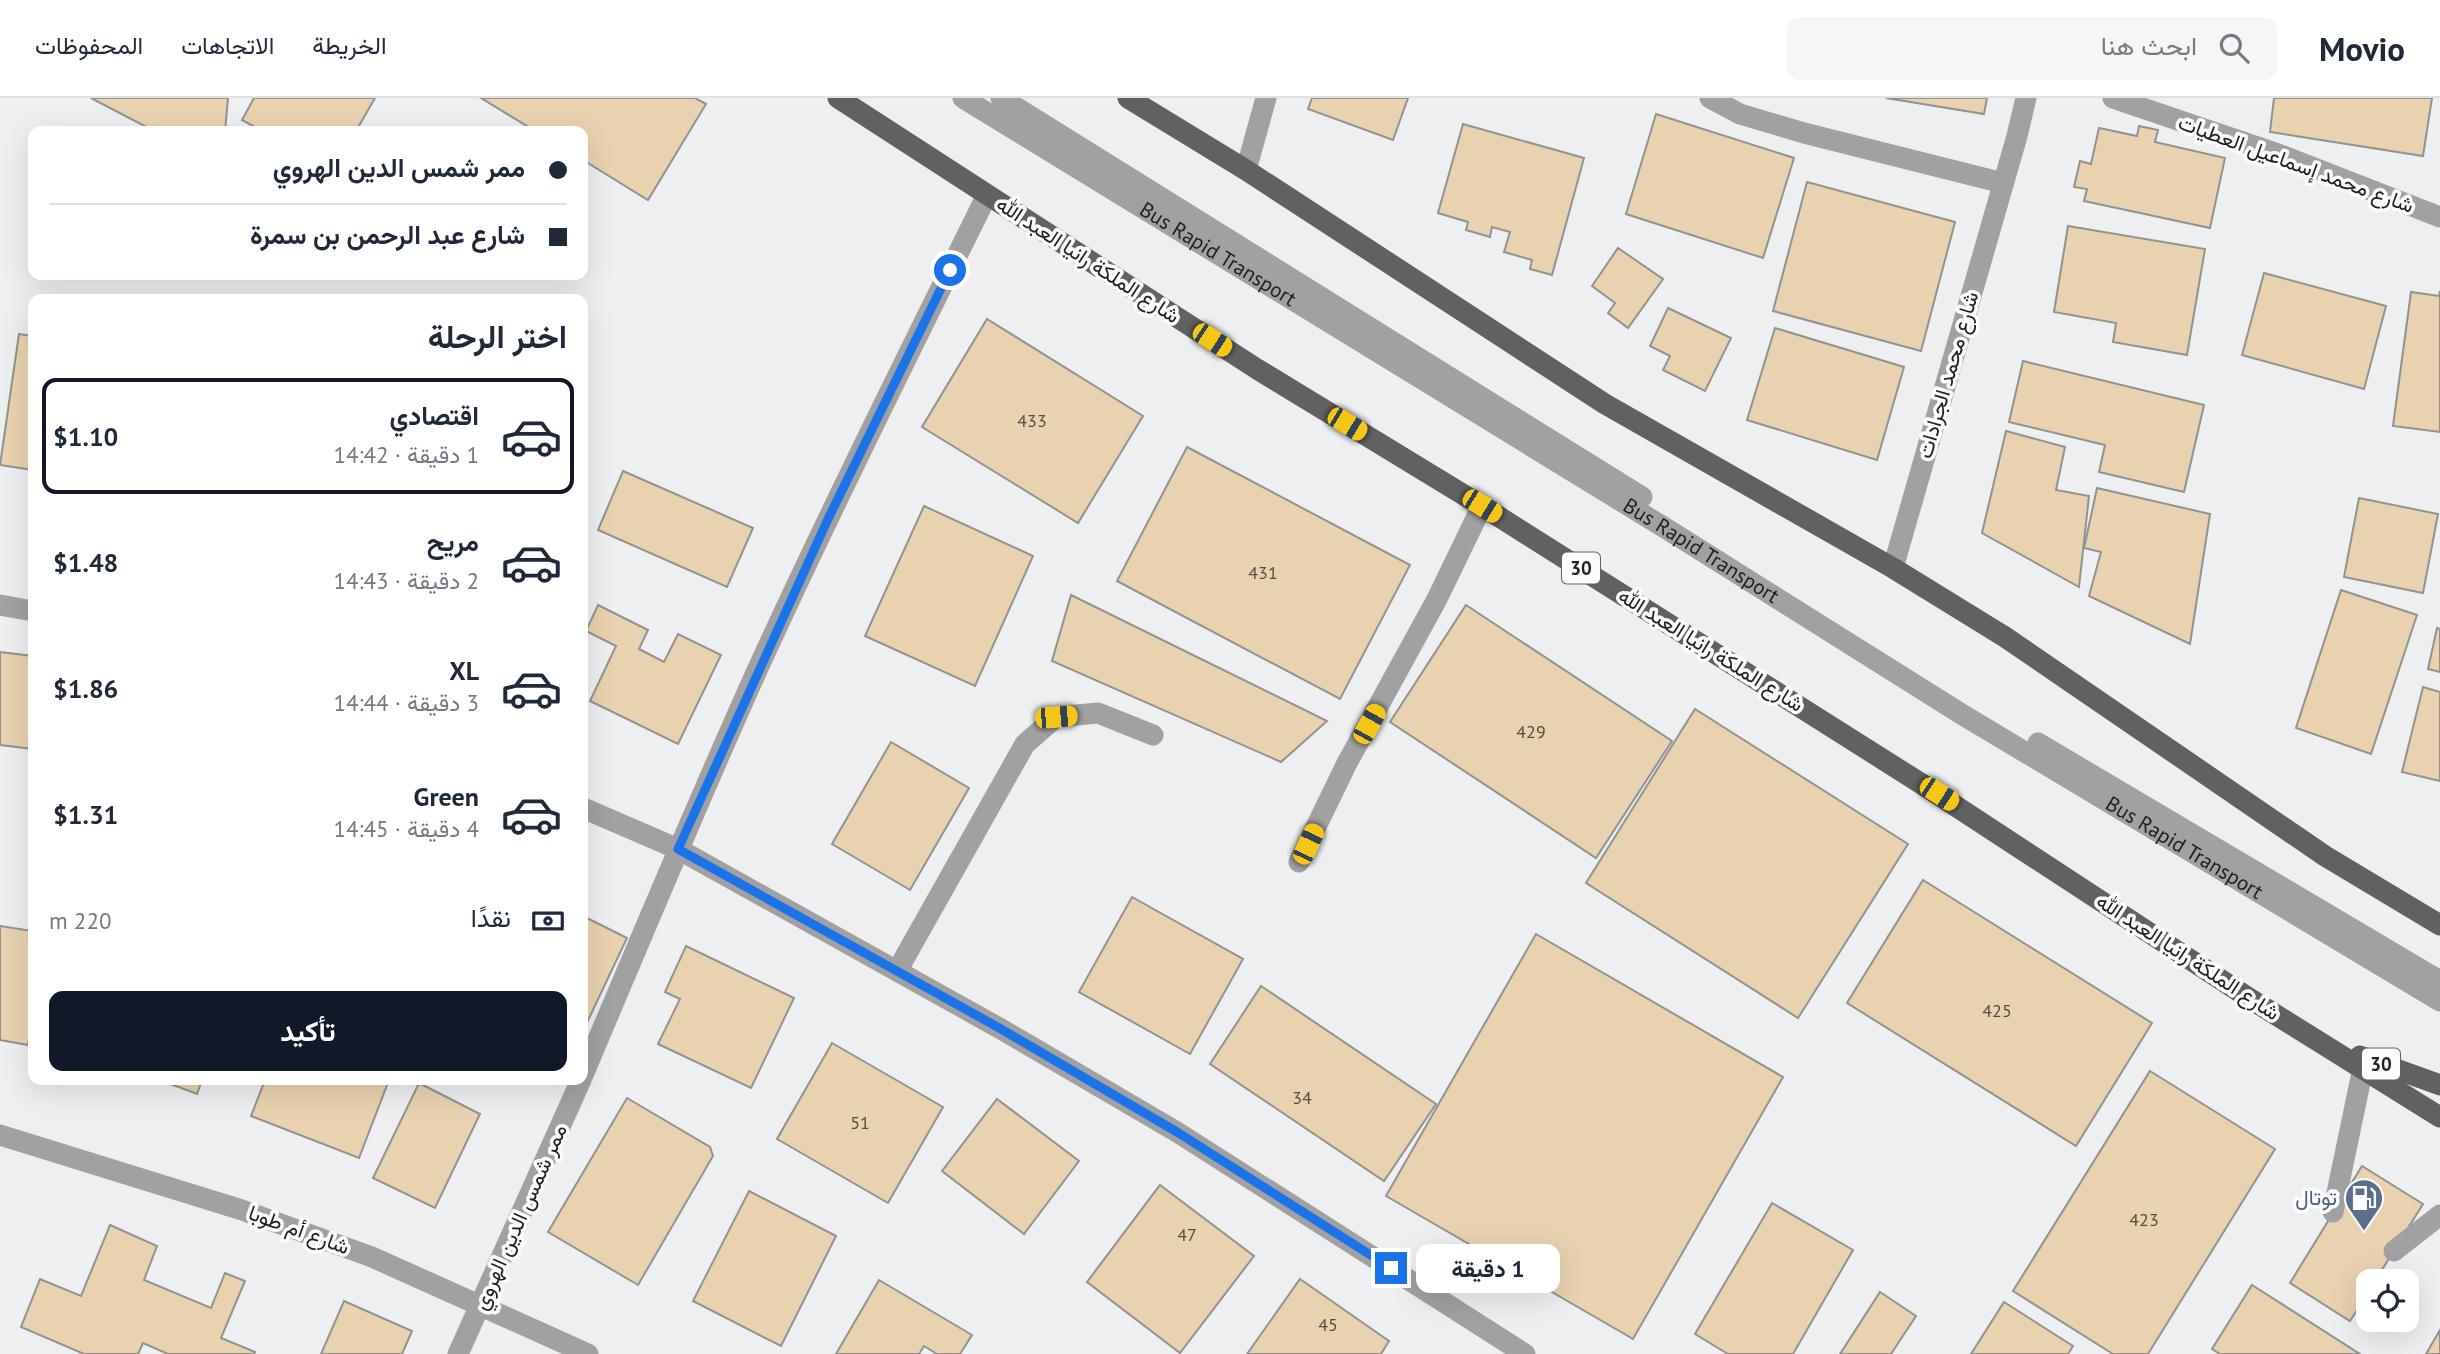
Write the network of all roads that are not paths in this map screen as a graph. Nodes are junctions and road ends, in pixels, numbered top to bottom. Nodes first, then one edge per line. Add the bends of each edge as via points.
1 (838, 98) edge
2 (963, 98) edge
3 (1001, 98) edge
4 (1128, 98) edge
5 (1266, 98) edge
6 (1710, 98) edge
7 (2026, 98) edge
8 (2113, 98) edge
9 (1246, 170) junction
10 (2003, 183) junction
11 (987, 194) junction
12 (2440, 217) edge
13 (1482, 506) junction
14 (1893, 568) junction
15 (0, 605) edge
16 (28, 610) edge
17 (1153, 735) dead end
18 (588, 810) edge
19 (678, 849) junction
20 (1300, 862) dead end
21 (2440, 925) edge
22 (897, 971) junction
23 (2440, 981) edge
24 (2440, 1001) edge
25 (2322, 1043) junction
26 (588, 1062) edge
27 (2362, 1068) junction
28 (578, 1085) edge
29 (2440, 1085) edge
30 (2440, 1116) edge
31 (0, 1135) edge
32 (2333, 1213) dead end
33 (2440, 1215) edge
34 (2394, 1251) dead end
35 (481, 1307) junction
36 (458, 1354) edge
37 (588, 1354) edge
38 (1525, 1354) edge

1 - 11 main road, شارع الملكة رانيا العبد الله / 30
2 - 24 street, Bus Rapid Transport via 1963,715
3 - 23 street, Bus Rapid Transport via 1970,703
4 - 9 main road
5 - 9 street
6 - 10 street via 1740,114 1804,133
7 - 10 street, شارع محمد الجرادات
8 - 12 street, شارع محمد إسماعيل العطيات via 2278,154
9 - 14 main road via 1605,404
10 - 14 street, شارع محمد الجرادات
11 - 13 main road, شارع الملكة رانيا العبد الله / 30 via 1257,369
11 - 19 street via 851,469
13 - 20 street
13 - 25 main road, شارع الملكة رانيا العبد الله / 30
14 - 21 main road via 2017,645 2325,856
15 - 16 street
17 - 22 street via 1098,713 1056,717 1025,744
18 - 19 street
19 - 22 street
19 - 26 street
22 - 38 street via 1177,1132
25 - 27 main road, شارع الملكة رانيا العبد الله
25 - 29 main road, 30
27 - 30 main road, شارع الملكة رانيا العبد الله
27 - 32 street
28 - 35 street, ممر شمس الدين الهروي
31 - 35 street, شارع أم طوبا via 242,1210 372,1257
33 - 34 street
35 - 36 street, ممر شمس الدين الهروي
35 - 37 street, شارع أم طوبا

